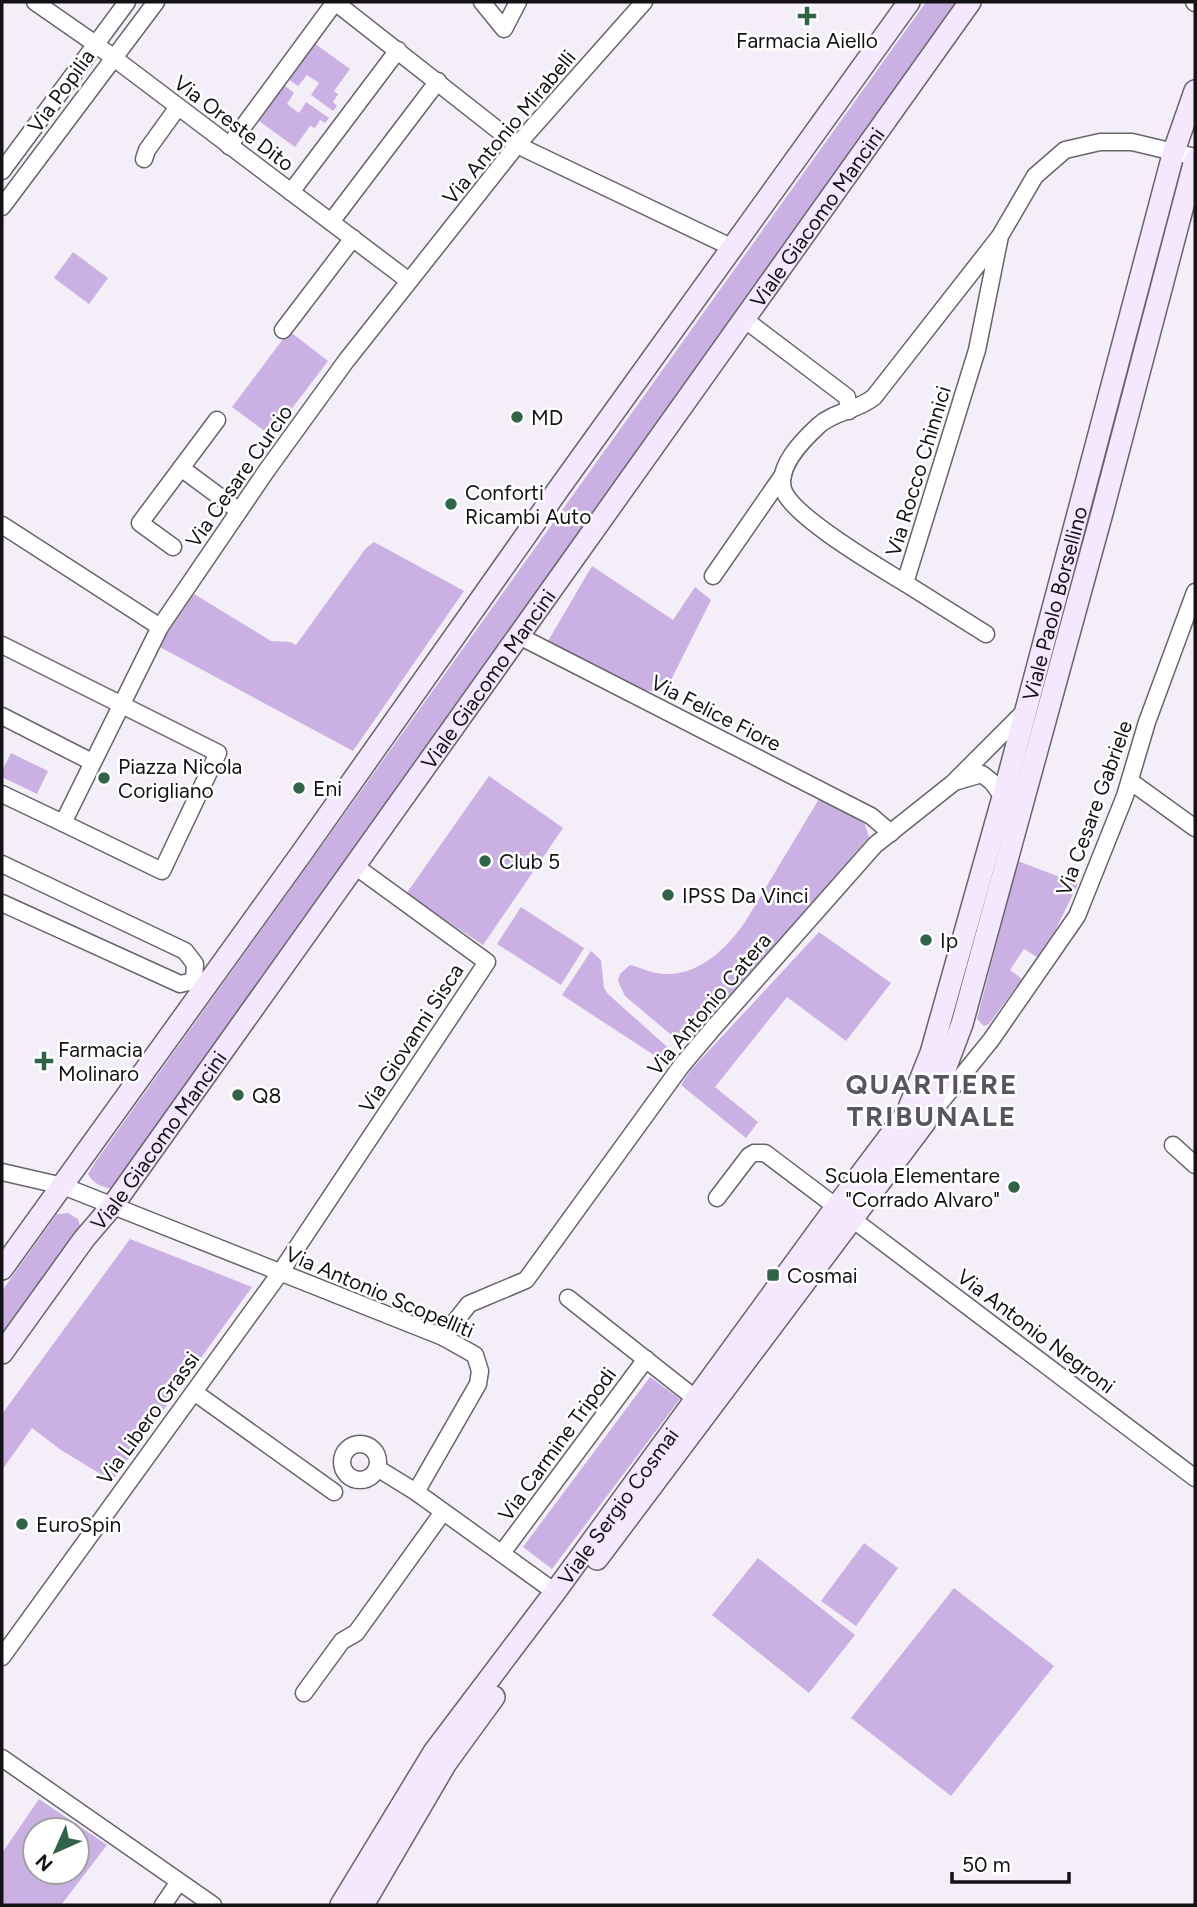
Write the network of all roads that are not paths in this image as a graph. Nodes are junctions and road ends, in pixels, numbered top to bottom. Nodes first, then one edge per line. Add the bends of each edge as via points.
1 (35, 2) edge
2 (127, 2) edge
3 (156, 2) edge
4 (335, 2) edge
5 (482, 2) edge
6 (518, 2) edge
7 (644, 2) edge
8 (970, 2) edge
9 (903, 4) edge
10 (94, 43) junction
11 (398, 50) junction
12 (113, 57) junction
13 (438, 81) junction
14 (1195, 91) edge
15 (177, 107) junction
16 (517, 145) junction
17 (229, 146) junction
18 (1174, 151) junction
19 (1195, 158) edge
20 (144, 159) dead end
21 (2, 172) edge
22 (291, 192) junction
23 (2, 207) edge
24 (331, 222) junction
25 (1000, 236) junction
26 (353, 238) junction
27 (733, 248) junction
28 (409, 281) junction
29 (744, 319) junction
30 (283, 330) dead end
31 (849, 411) junction
32 (217, 420) dead end
33 (181, 468) junction
34 (783, 475) junction
35 (239, 511) junction
36 (2, 525) edge
37 (173, 548) dead end
38 (713, 576) dead end
39 (905, 583) junction
40 (1195, 592) edge
41 (160, 627) junction
42 (986, 634) dead end
43 (519, 636) junction
44 (2, 645) edge
45 (120, 706) junction
46 (1027, 708) junction
47 (2, 716) edge
48 (92, 762) junction
49 (1130, 781) junction
50 (953, 783) junction
51 (2, 794) edge
52 (1003, 797) junction
53 (63, 823) junction
54 (1195, 828) edge
55 (891, 833) junction
56 (2, 864) edge
57 (355, 866) junction
58 (2, 904) edge
59 (199, 984) junction
60 (957, 1039) junction
61 (991, 1040) junction
62 (916, 1118) junction
63 (1173, 1145) dead end
64 (1195, 1165) edge
65 (2, 1172) edge
66 (63, 1186) junction
67 (717, 1198) dead end
68 (113, 1206) junction
69 (844, 1211) junction
70 (2, 1269) edge
71 (280, 1273) junction
72 (568, 1298) dead end
73 (443, 1337) junction
74 (2, 1353) edge
75 (646, 1359) junction
76 (194, 1392) junction
77 (695, 1399) junction
78 (377, 1468) dead end
79 (1195, 1478) edge
80 (334, 1492) dead end
81 (416, 1492) junction
82 (443, 1511) junction
83 (502, 1553) junction
84 (555, 1592) junction
85 (2, 1657) edge
86 (304, 1693) dead end
87 (2, 1758) edge
88 (178, 1883) junction
89 (163, 1905) edge
90 (212, 1905) edge
91 (341, 1905) edge
92 (363, 1905) edge

1 - 10 street, Via Oreste Dito
2 - 10 street, Via Popilia
3 - 12 street, Via Popilia
4 - 11 street
4 - 17 street
5 - 6 street via 504,29
7 - 16 street, Via Antonio Mirabelli
8 - 29 street, Viale Giacomo Mancini
9 - 27 street
10 - 12 street, Via Oreste Dito
10 - 21 street, Via Popilia
11 - 13 street
11 - 22 street
12 - 15 street, Via Oreste Dito
12 - 23 street, Via Popilia
13 - 16 street
13 - 24 street
14 - 18 street, Viale Paolo Borsellino
15 - 17 street, Via Oreste Dito
15 - 20 street
16 - 27 street
16 - 28 street, Via Antonio Mirabelli
17 - 22 street, Via Oreste Dito
18 - 19 street, Via Rocco Chinnici
18 - 25 street, Via Rocco Chinnici via 1132,142 1100,142 1065,150 1035,176
18 - 46 street, Viale Paolo Borsellino
19 - 60 street, Viale Paolo Borsellino
22 - 24 street, Via Oreste Dito
24 - 26 street, Via Oreste Dito
25 - 31 street, Via Rocco Chinnici via 874,397
25 - 39 street, Via Rocco Chinnici via 977,350
26 - 28 street, Via Oreste Dito
26 - 30 street
27 - 59 street
28 - 35 street, Via Cesare Curcio
29 - 31 street via 847,397
29 - 43 street, Viale Giacomo Mancini
31 - 34 street, Via Rocco Chinnici via 817,427
32 - 33 street
33 - 35 street
33 - 37 street via 140,523
34 - 38 street
34 - 39 street, Via Rocco Chinnici via 788,499 836,539
35 - 41 street, Via Cesare Curcio
36 - 41 street
39 - 42 street
40 - 49 street, Via Cesare Gabriele
41 - 45 street, Via Cesare Curcio
43 - 55 street, Via Felice Fiore via 871,816
43 - 57 street, Viale Giacomo Mancini
44 - 45 street
45 - 48 street
45 - 53 street via 218,753 162,871
46 - 50 street, Via Antonio Catera
46 - 52 street, Viale Paolo Borsellino
47 - 48 street
48 - 53 street
49 - 54 street
49 - 61 street, Via Cesare Gabriele via 1077,916
50 - 52 street via 982,774
50 - 55 street, Via Antonio Catera
51 - 53 street
52 - 62 street, Viale Paolo Borsellino
55 - 73 street, Via Antonio Catera via 875,845 681,1065 526,1280 469,1304
56 - 59 street via 185,951 195,964
57 - 68 street, Viale Giacomo Mancini
57 - 71 street, Via Giovanni Sisca via 487,961
58 - 59 street via 180,984
59 - 66 street
60 - 61 street via 972,1045
60 - 62 street, Viale Paolo Borsellino
61 - 62 street, Via Cesare Gabriele
62 - 69 street, Viale Sergio Cosmai
63 - 64 street
65 - 66 street, Via Antonio Scopelliti
66 - 68 street, Via Antonio Scopelliti
66 - 70 street
67 - 69 street, Via Antonio Negroni via 749,1156 759,1152
68 - 71 street, Via Antonio Scopelliti
68 - 74 street, Viale Giacomo Mancini
69 - 77 street, Viale Sergio Cosmai
69 - 79 street, Via Antonio Negroni
69 - 92 street, Viale Sergio Cosmai via 446,1763
71 - 73 street, Via Antonio Scopelliti
71 - 76 street, Via Libero Grassi
72 - 75 street
73 - 81 street, Via Antonio Scopelliti via 475,1355 478,1384
75 - 77 street
75 - 83 street, Via Carmine Tripodi
76 - 80 street
76 - 85 street, Via Libero Grassi
77 - 84 street, Viale Sergio Cosmai
78 - 81 street
81 - 82 street
82 - 83 street
82 - 86 street via 356,1633 342,1641
83 - 84 street
84 - 91 street, Viale Sergio Cosmai via 434,1752
87 - 88 street
88 - 89 street
88 - 90 street

